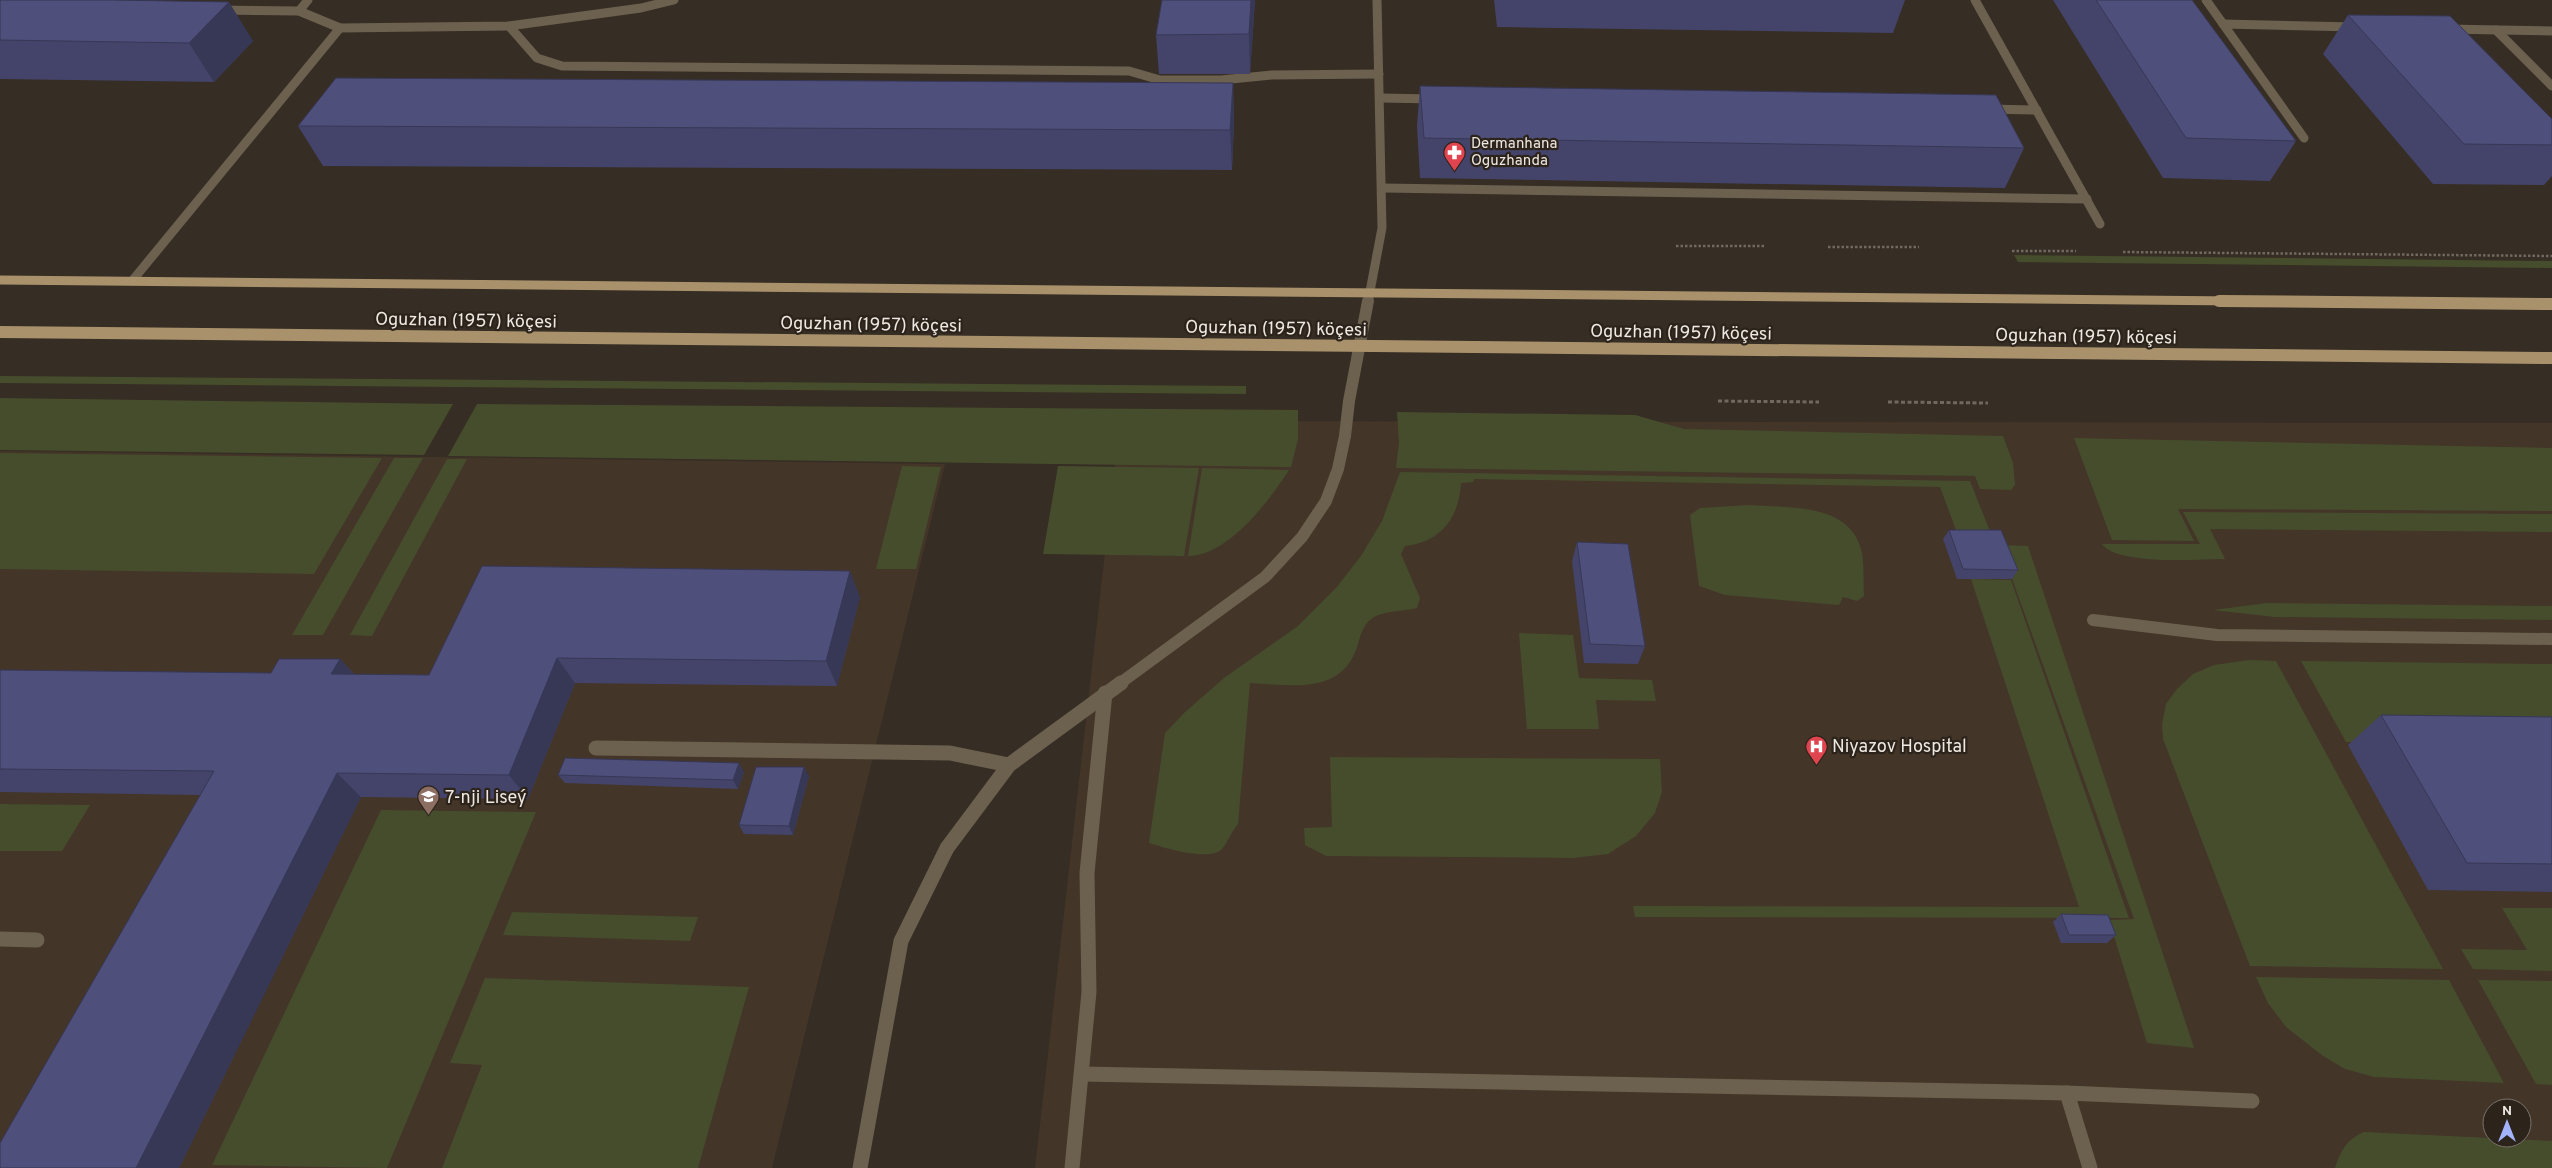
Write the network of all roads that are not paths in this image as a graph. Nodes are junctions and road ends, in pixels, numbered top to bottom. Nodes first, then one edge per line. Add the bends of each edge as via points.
1 (308, 0) edge
2 (674, 0) edge
3 (1377, 0) edge
4 (1975, 0) edge
5 (2206, 0) edge
6 (209, 10) edge
7 (299, 11) junction
8 (2223, 24) junction
9 (508, 26) junction
10 (2369, 27) edge
11 (340, 28) junction
12 (2438, 28) edge
13 (2496, 30) junction
14 (2552, 31) edge
15 (1380, 74) junction
16 (2552, 86) edge
17 (1380, 98) junction
18 (1450, 99) edge
19 (1977, 109) edge
20 (2037, 110) junction
21 (2304, 138) dead end
22 (1383, 188) junction
23 (2087, 199) junction
24 (2100, 224) dead end
25 (0, 280) edge
26 (132, 281) junction
27 (1370, 293) junction
28 (2552, 304) edge
29 (0, 332) edge
30 (1359, 346) junction
31 (2552, 358) edge
32 (2093, 620) dead end
33 (2552, 639) edge
34 (1105, 693) junction
35 (596, 748) dead end
36 (1009, 765) junction
37 (0, 939) edge
38 (37, 940) dead end
39 (1082, 1074) junction
40 (2067, 1093) junction
41 (2252, 1101) dead end
42 (860, 1168) edge
43 (1072, 1168) edge
44 (2090, 1168) edge

1 - 7 street
2 - 9 street via 641,8
3 - 15 street
4 - 20 street
5 - 8 street
6 - 7 street
7 - 11 street
8 - 10 street
8 - 21 street
9 - 11 street
9 - 15 street via 536,58 562,66 1129,71 1160,80
11 - 26 street
12 - 13 street
13 - 14 street
13 - 16 street
15 - 17 street
17 - 18 street
17 - 22 street
19 - 20 street
20 - 23 street
22 - 23 street
22 - 27 street via 1382,228
23 - 24 street
25 - 26 main road, Oguzhan (1957) köçesi
26 - 27 main road, Oguzhan (1957) köçesi
27 - 28 main road, Oguzhan (1957) köçesi
27 - 30 street
29 - 30 main road, Oguzhan (1957) köçesi
30 - 31 main road, Oguzhan (1957) köçesi
30 - 34 street via 1338,469 1326,501 1302,537 1265,577
32 - 33 street via 2217,635
34 - 36 street
34 - 39 street via 1088,873 1089,992
35 - 36 street via 950,754
36 - 42 street via 947,848 901,941
37 - 38 street
39 - 40 street
39 - 43 street
40 - 41 street
40 - 44 street

